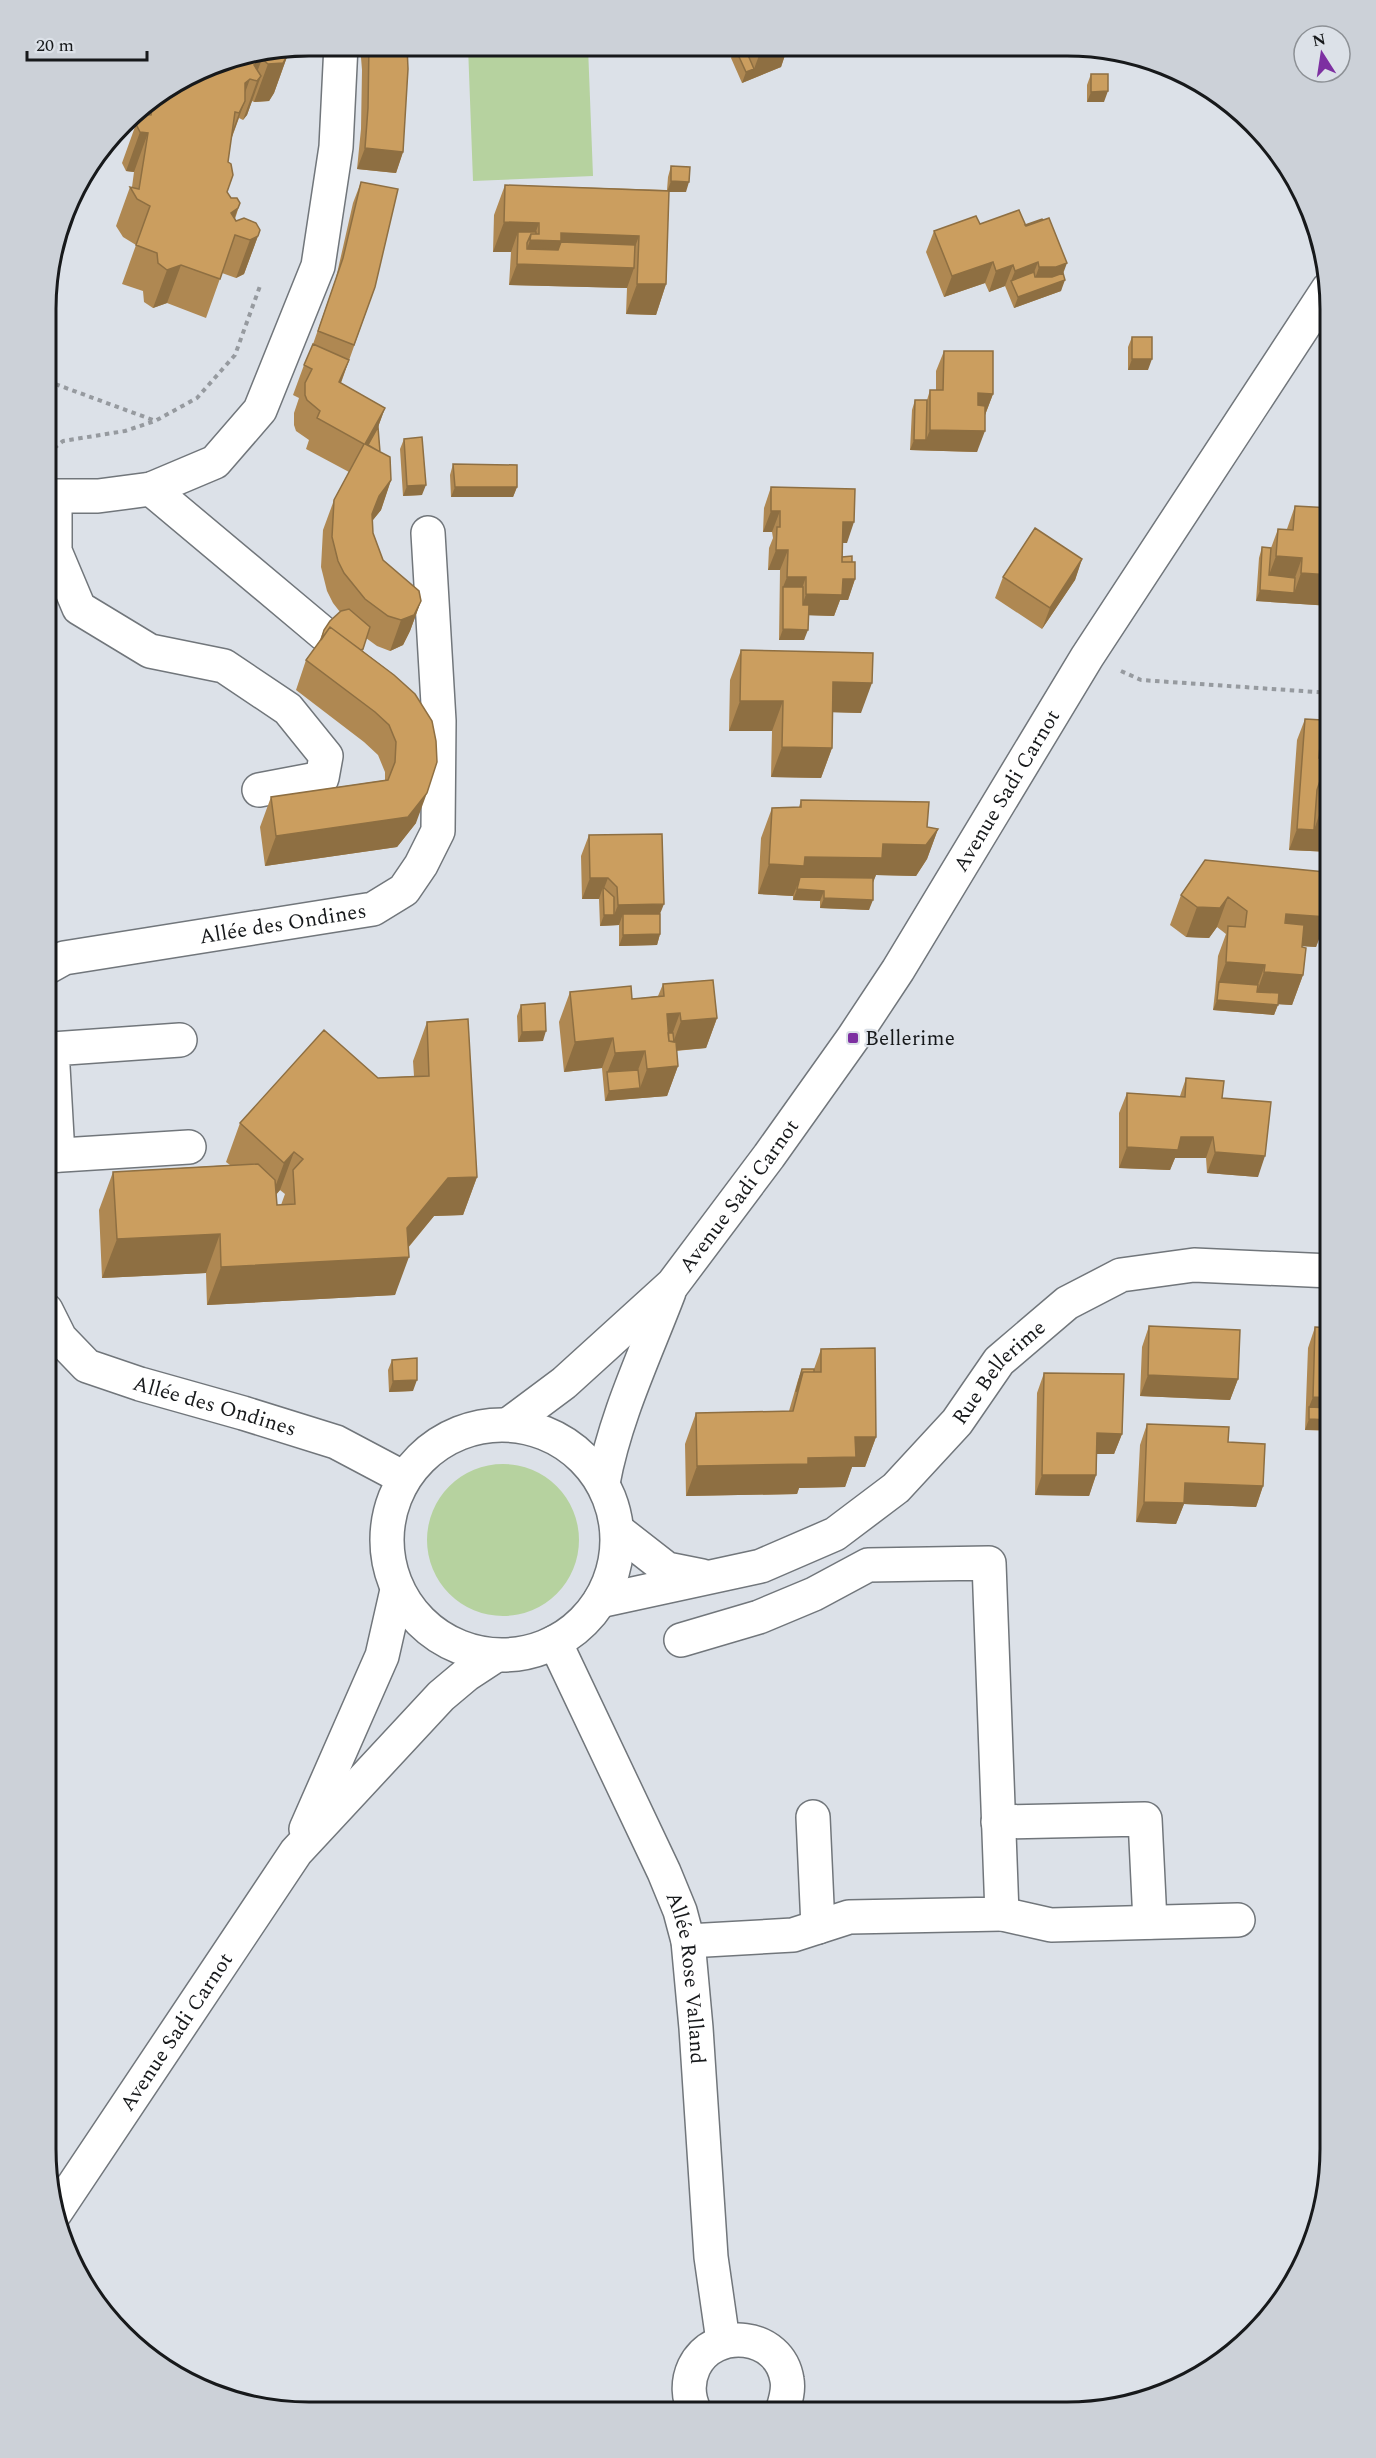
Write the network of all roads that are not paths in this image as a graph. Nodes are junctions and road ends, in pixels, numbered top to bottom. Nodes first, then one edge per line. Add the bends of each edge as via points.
1 (340, 56) edge
2 (1321, 300) edge
3 (151, 489) junction
4 (56, 497) edge
5 (428, 533) dead end
6 (56, 553) edge
7 (324, 634) edge
8 (412, 700) edge
9 (439, 721) junction
10 (259, 790) dead end
11 (56, 962) edge
12 (180, 1040) dead end
13 (56, 1049) edge
14 (189, 1147) dead end
15 (56, 1156) edge
16 (1321, 1270) edge
17 (673, 1284) junction
18 (56, 1330) edge
19 (508, 1424) junction
20 (404, 1478) junction
21 (603, 1483) junction
22 (617, 1530) junction
23 (706, 1577) junction
24 (397, 1590) junction
25 (600, 1601) junction
26 (681, 1640) dead end
27 (555, 1642) junction
28 (495, 1656) junction
29 (813, 1817) dead end
30 (998, 1822) junction
31 (296, 1852) junction
32 (1002, 1914) junction
33 (1238, 1920) dead end
34 (1150, 1922) junction
35 (818, 1927) junction
36 (687, 1941) junction
37 (61, 2205) edge
38 (723, 2341) junction
39 (692, 2402) edge
40 (785, 2402) edge

1 - 3 street via 336,147 318,266 260,410 215,462
2 - 17 street, Avenue Sadi Carnot via 1087,657 885,989
3 - 4 street
3 - 7 street
5 - 9 street, Allée des Ondines
6 - 10 street via 79,608 150,651 224,666 288,709 326,756 322,778
8 - 9 street
9 - 11 street, Allée des Ondines via 438,831 422,865 404,890 373,909 64,958
12 - 13 street
14 - 15 street
16 - 23 street, Rue Bellerime via 1194,1264 1121,1275 1067,1303 999,1361 957,1422 896,1488 835,1534 761,1566
17 - 19 street, Avenue Sadi Carnot via 564,1383
17 - 21 street, Avenue Sadi Carnot via 609,1449
18 - 20 street, Allée des Ondines via 87,1366 336,1442
19 - 20 street via 478,1426 449,1437 423,1455
19 - 21 street via 563,1441 586,1460
20 - 24 street via 391,1504 386,1533 388,1563
21 - 22 street via 613,1505
22 - 23 street, Rue Bellerime via 667,1569
22 - 25 street via 615,1567
23 - 25 street, Rue Bellerime
24 - 28 street via 414,1616 437,1637 465,1650
24 - 31 street, Avenue Sadi Carnot via 382,1656
25 - 27 street via 580,1625
26 - 30 street via 759,1617 868,1565 988,1563
27 - 28 street via 526,1653
27 - 36 street, Allée Rose Valland via 664,1872
28 - 31 street, Avenue Sadi Carnot via 441,1696
29 - 35 street
30 - 32 street
30 - 34 street via 1145,1819
31 - 37 street, Avenue Sadi Carnot
32 - 34 street via 1051,1925
32 - 35 street via 849,1917
33 - 34 street
35 - 36 street via 793,1935
36 - 38 street, Allée Rose Valland via 711,2257
38 - 39 street via 703,2354 690,2374 688,2389
38 - 40 street via 757,2342 771,2351 782,2364 787,2381

